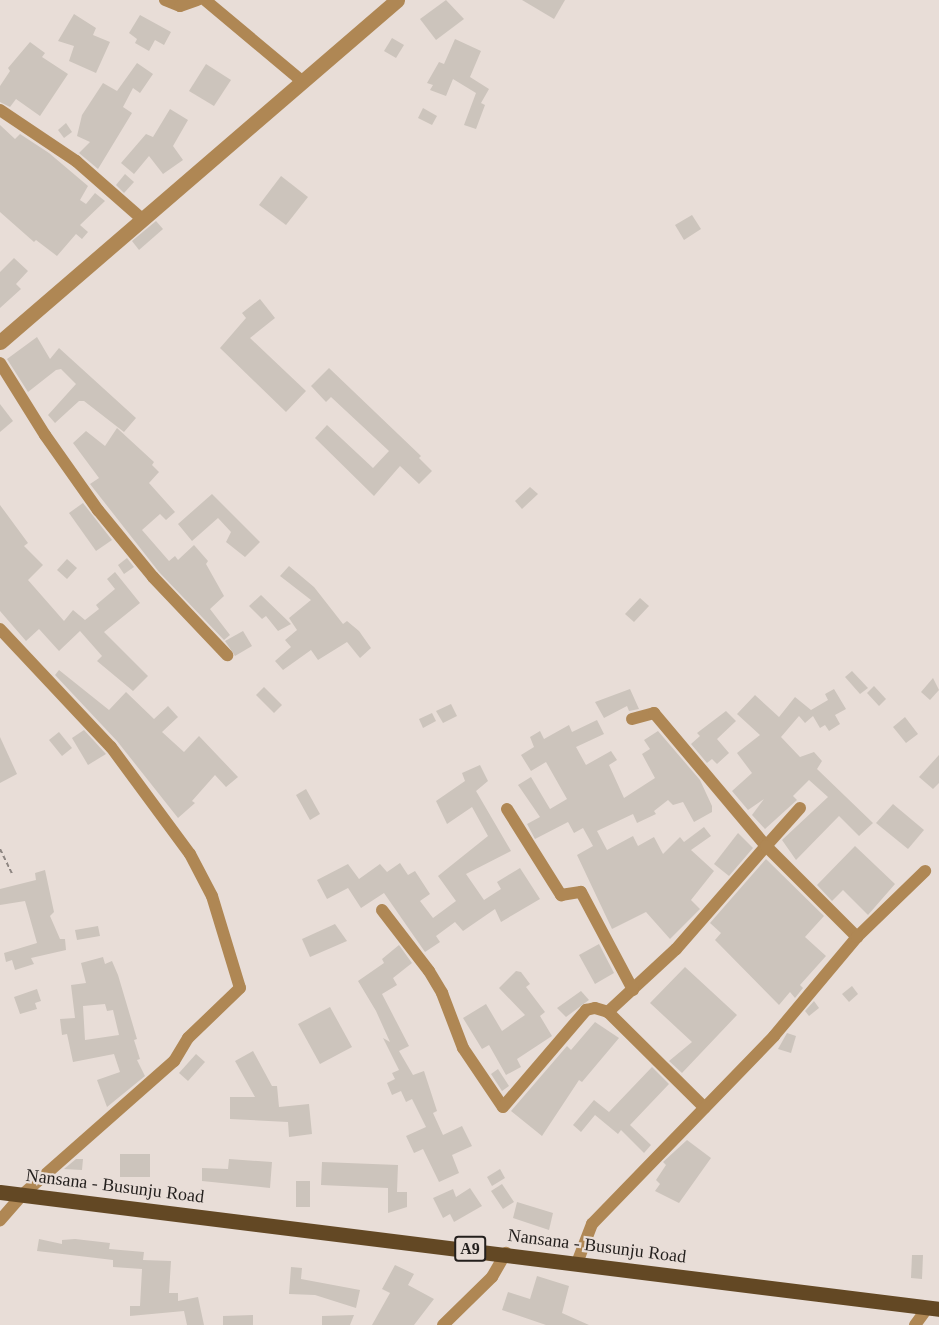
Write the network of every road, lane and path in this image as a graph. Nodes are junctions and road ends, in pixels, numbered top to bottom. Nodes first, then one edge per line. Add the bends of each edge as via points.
1 (165, 0) edge
2 (197, 0) edge
3 (205, 0) edge
4 (397, 0) edge
5 (302, 81) junction
6 (0, 110) edge
7 (142, 219) junction
8 (0, 342) edge
9 (0, 363) edge
10 (0, 629) edge
11 (227, 655) dead end
12 (632, 718) dead end
13 (800, 808) dead end
14 (507, 809) dead end
15 (766, 846) junction
16 (0, 849) edge
17 (925, 871) dead end
18 (12, 874) dead end
19 (382, 910) dead end
20 (857, 937) junction
21 (633, 990) junction
22 (608, 1012) junction
23 (705, 1108) junction
24 (0, 1192) edge
25 (23, 1194) junction
26 (0, 1220) edge
27 (506, 1254) junction
28 (578, 1263) junction
29 (934, 1308) edge
30 (443, 1325) edge
31 (915, 1325) edge

1 - 2 street via 180,6
3 - 5 street
4 - 5 street
5 - 7 street
6 - 7 street via 67,154
7 - 8 street
9 - 11 street via 98,510 153,577
10 - 25 street via 111,747 190,854 216,905 240,988 188,1038 174,1061
12 - 15 street via 654,713
13 - 15 street
14 - 21 street via 561,895 581,892
15 - 20 street
15 - 21 street via 676,949
16 - 18 path
17 - 20 street
19 - 22 street via 429,970 463,1048 503,1107 586,1010
20 - 23 street via 774,1036
21 - 22 street
22 - 23 street
23 - 28 street via 592,1224
24 - 25 main road, Nansana - Busunju Road / A9
25 - 26 street
25 - 27 main road, Nansana - Busunju Road / A9
27 - 28 main road, Nansana - Busunju Road / A9
27 - 30 street via 492,1277
28 - 29 main road, Nansana - Busunju Road / A9
29 - 31 street

